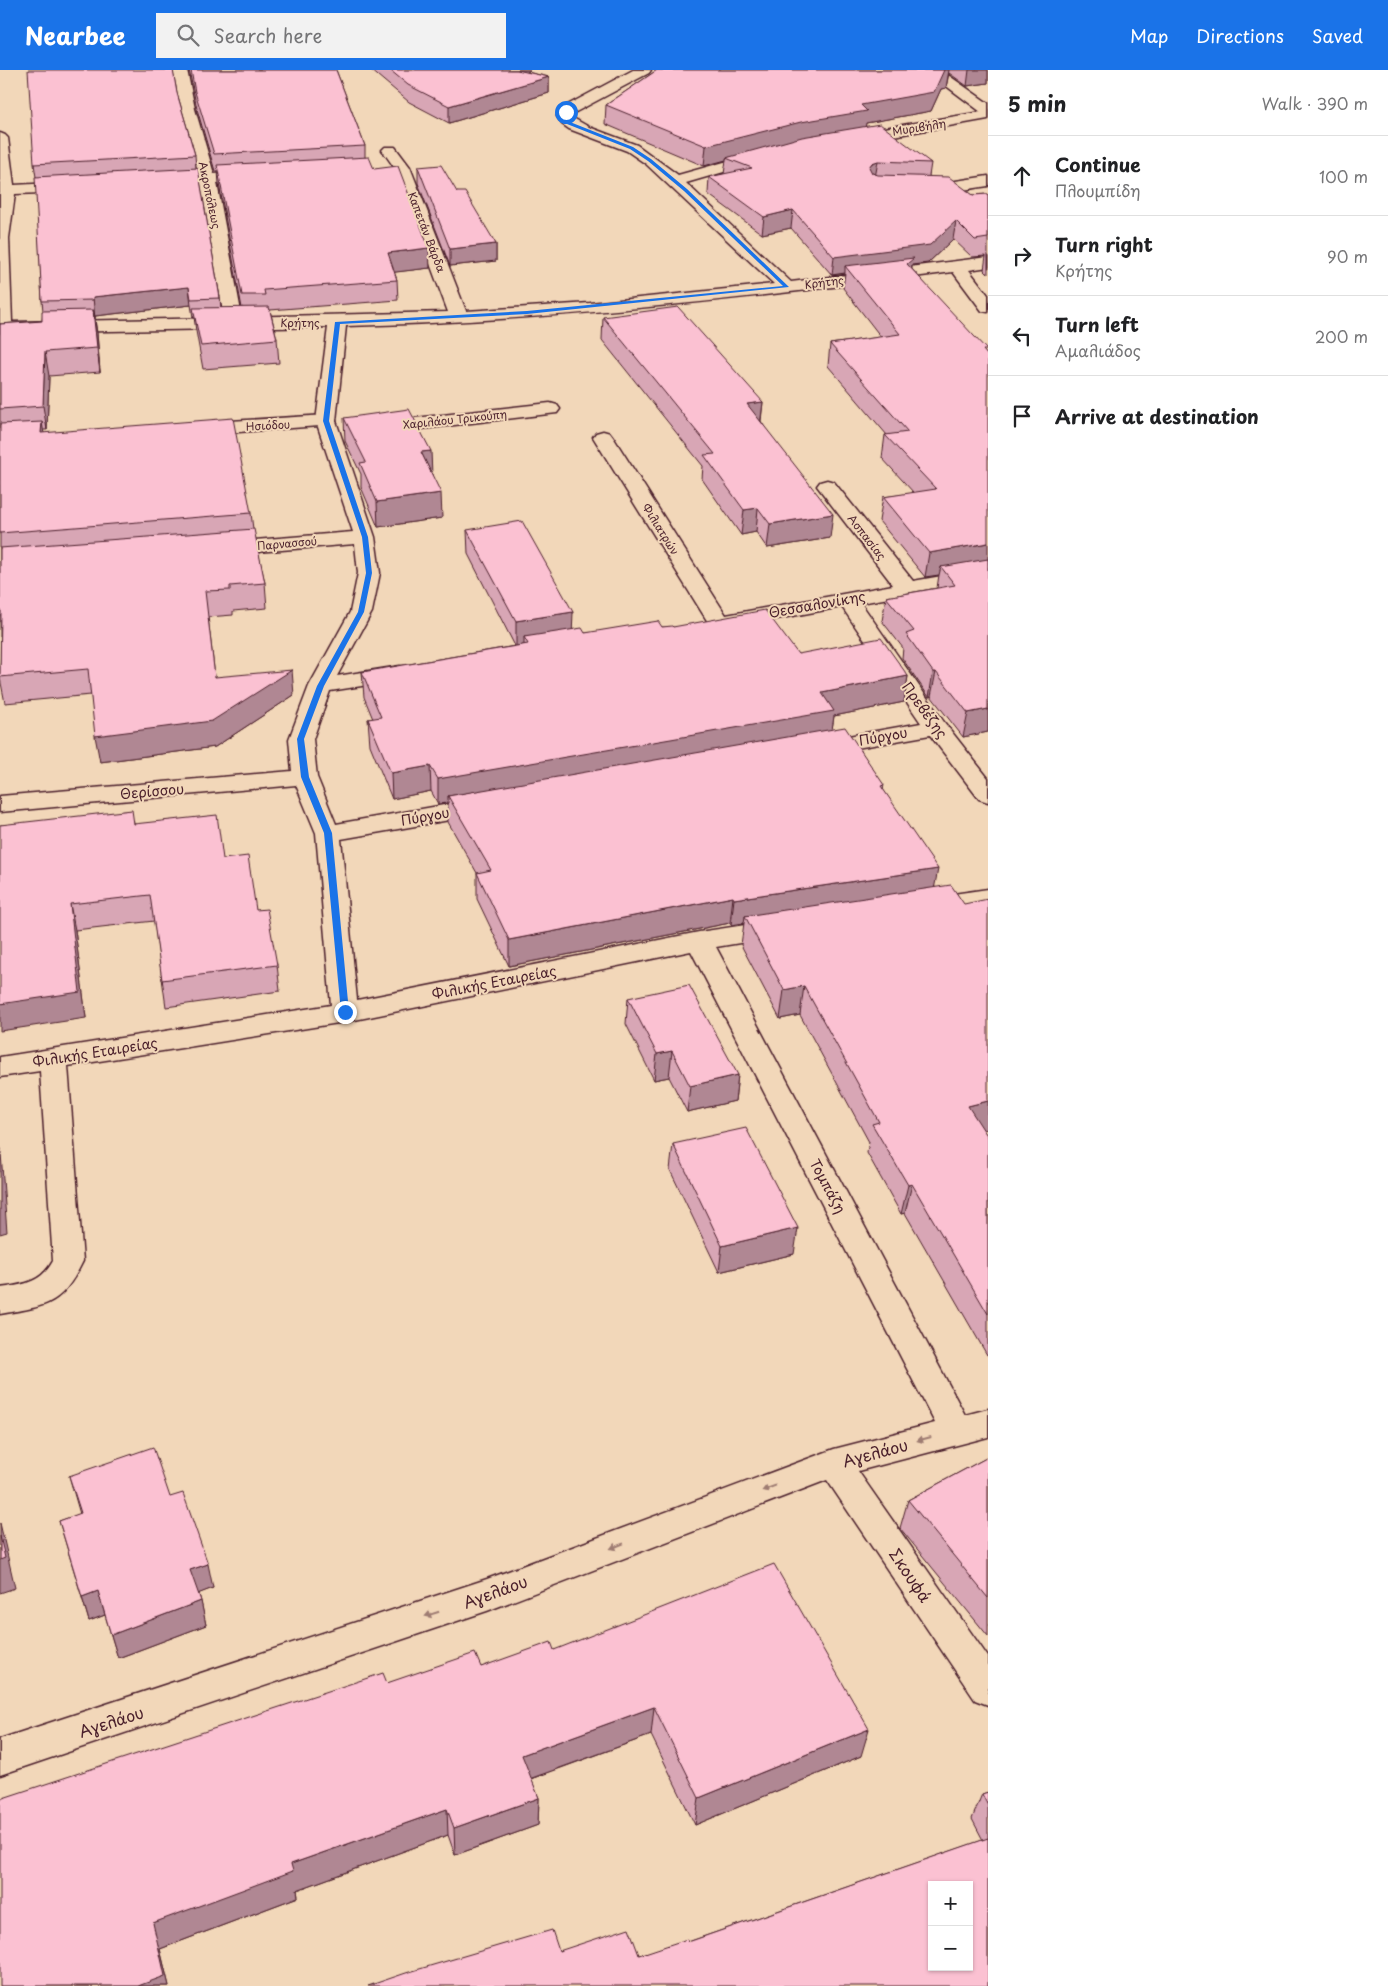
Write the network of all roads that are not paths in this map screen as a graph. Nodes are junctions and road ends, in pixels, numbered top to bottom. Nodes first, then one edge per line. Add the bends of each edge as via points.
1 (180, 70) edge
2 (644, 70) edge
3 (932, 70) edge
4 (610, 73) dead end
5 (628, 79) junction
6 (988, 92) edge
7 (963, 94) junction
8 (988, 110) edge
9 (988, 116) edge
10 (0, 138) edge
11 (842, 140) edge
12 (390, 150) dead end
13 (774, 154) edge
14 (402, 167) junction
15 (383, 169) edge
16 (276, 175) edge
17 (208, 180) junction
18 (674, 181) junction
19 (988, 181) edge
20 (150, 182) edge
21 (83, 186) edge
22 (906, 187) edge
23 (3, 190) edge
24 (0, 238) edge
25 (988, 262) edge
26 (958, 266) junction
27 (787, 287) junction
28 (988, 307) edge
29 (459, 317) junction
30 (234, 322) junction
31 (338, 322) junction
32 (1, 328) edge
33 (550, 409) dead end
34 (341, 429) junction
35 (178, 430) edge
36 (603, 436) dead end
37 (827, 486) dead end
38 (365, 537) junction
39 (197, 551) edge
40 (988, 574) edge
41 (907, 588) junction
42 (847, 599) junction
43 (709, 623) joint
44 (418, 670) edge
45 (320, 686) junction
46 (936, 727) junction
47 (799, 751) edge
48 (305, 777) junction
49 (988, 794) edge
50 (505, 802) edge
51 (0, 804) edge
52 (328, 833) junction
53 (988, 897) edge
54 (901, 910) edge
55 (805, 925) edge
56 (699, 941) junction
57 (345, 1012) junction
58 (53, 1059) junction
59 (0, 1067) edge
60 (0, 1301) edge
61 (972, 1427) edge
62 (834, 1463) junction
63 (988, 1688) edge
64 (0, 1758) edge

1 - 17 street, Ακροπόλεως
2 - 5 street
3 - 7 street
4 - 5 street
5 - 18 street via 566,112 565,120 632,148
6 - 7 street
7 - 8 street
9 - 11 street, Μυριβήλη
10 - 23 street
12 - 14 street, Καπετάν Βάρδα
13 - 18 street
14 - 15 street
14 - 29 street, Καπετάν Βάρδα
16 - 17 street
17 - 20 street
17 - 30 street, Ακροπόλεως
18 - 27 street
19 - 22 street via 949,188
21 - 23 street
23 - 24 street
24 - 32 street
25 - 26 street, Κρήτης
26 - 27 street, Κρήτης
26 - 28 street
27 - 29 street, Κρήτης
29 - 31 street, Κρήτης
30 - 31 street, Κρήτης
30 - 32 street, Κρήτης
31 - 34 street
33 - 34 street, Χαριλάου Τρικούπη
34 - 35 street, Ησιόδου
34 - 38 street
36 - 43 street, Φιλιατρών
37 - 41 street, Ασπασίας
38 - 39 street, Παρνασσού
38 - 45 street via 369,573 361,612
40 - 41 street, Θεσσαλονίκης
41 - 42 street, Θεσσαλονίκης
42 - 43 street, Θεσσαλονίκης
42 - 46 street, Πρεβέζης
44 - 45 street
45 - 48 street via 301,739
46 - 47 street, Πύργου
46 - 49 street, Πρεβέζης
48 - 51 street, Θερίσσου
48 - 52 street
50 - 52 street, Πύργου
52 - 57 street
53 - 54 street
55 - 56 street, Φιλικής Εταιρείας
56 - 57 street, Φιλικής Εταιρείας
56 - 61 street, Τομπάζη
57 - 58 street, Φιλικής Εταιρείας
58 - 59 street, Φιλικής Εταιρείας
58 - 60 street via 68,1261 60,1278 42,1294
61 -> 62 street, Αγελάου
62 - 63 street, Σκουφά
62 -> 64 street, Αγελάου via 487,1595

